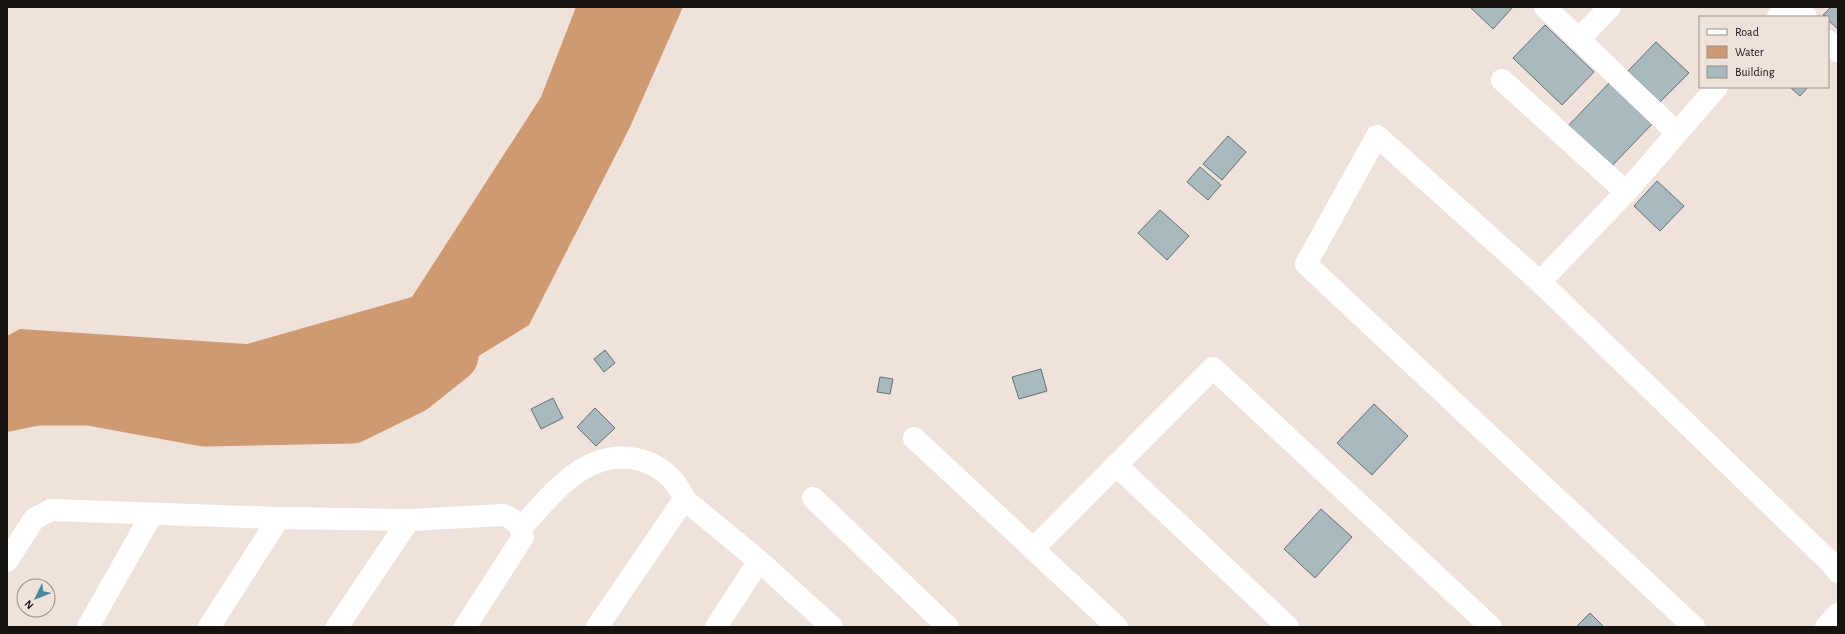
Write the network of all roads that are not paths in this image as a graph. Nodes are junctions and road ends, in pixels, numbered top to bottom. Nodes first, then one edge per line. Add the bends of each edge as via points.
1 (1545, 7) edge
2 (1610, 7) edge
3 (1788, 7) edge
4 (1797, 7) edge
5 (1779, 16) edge
6 (1805, 16) edge
7 (1579, 39) junction
8 (1829, 42) edge
9 (1838, 51) edge
10 (1502, 80) dead end
11 (1716, 88) edge
12 (1677, 133) junction
13 (1626, 192) junction
14 (1540, 282) junction
15 (914, 438) dead end
16 (1116, 465) junction
17 (813, 498) dead end
18 (686, 503) junction
19 (152, 514) junction
20 (279, 518) junction
21 (409, 520) junction
22 (521, 528) junction
23 (1033, 549) junction
24 (7, 561) edge
25 (759, 561) junction
26 (1838, 572) edge
27 (1838, 614) edge
28 (88, 627) edge
29 (209, 627) edge
30 (337, 627) edge
31 (465, 627) edge
32 (597, 627) edge
33 (716, 627) edge
34 (832, 627) edge
35 (948, 627) edge
36 (1117, 627) edge
37 (1288, 627) edge
38 (1491, 627) edge
39 (1694, 627) edge
40 (1826, 627) edge

1 - 7 street
2 - 7 street
3 - 5 street
4 - 6 street
7 - 12 street
8 - 9 street
10 - 13 street
11 - 12 street
12 - 13 street
13 - 14 street
14 - 26 street
14 - 39 street via 1377,136 1306,264
15 - 23 street
16 - 23 street
16 - 37 street
16 - 38 street via 1212,368
17 - 35 street
18 - 22 street via 676,483 660,469 636,459 608,458 592,463 575,474
18 - 25 street
18 - 32 street via 681,504
19 - 20 street
19 - 24 street via 51,510 34,519
19 - 28 street
20 - 21 street
20 - 29 street
21 - 22 street via 504,515
21 - 30 street
22 - 31 street via 523,537
23 - 36 street
25 - 33 street
25 - 34 street
27 - 40 street

